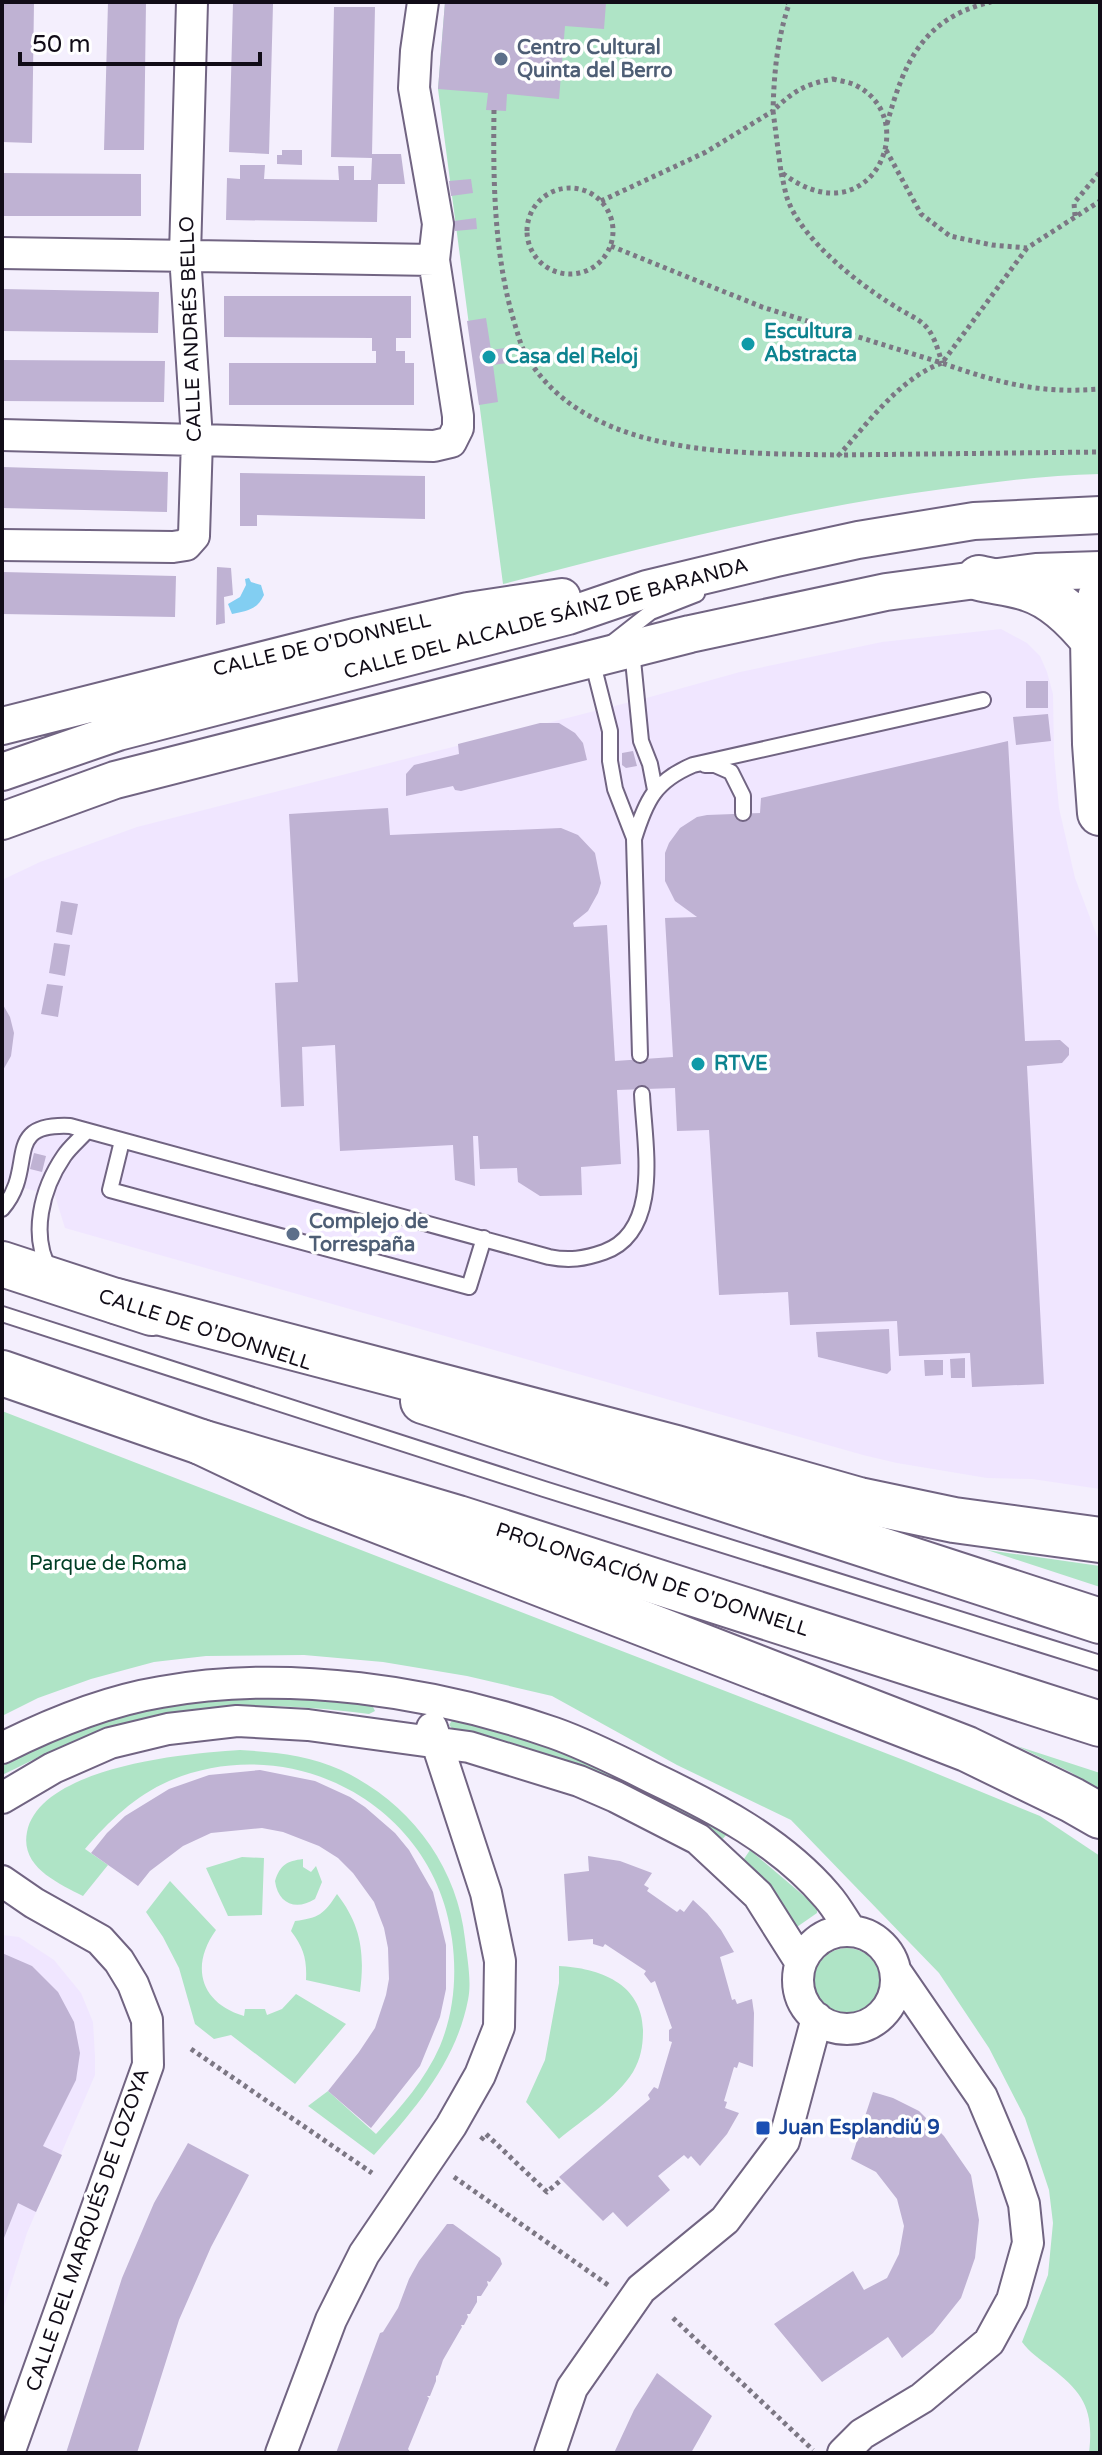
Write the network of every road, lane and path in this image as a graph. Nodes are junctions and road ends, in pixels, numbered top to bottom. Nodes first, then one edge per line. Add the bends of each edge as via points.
1 (192, 2) edge
2 (423, 2) edge
3 (991, 2) edge
4 (788, 3) edge
5 (494, 110) dead end
6 (773, 111) junction
7 (886, 125) junction
8 (886, 150) junction
9 (781, 172) junction
10 (1100, 172) edge
11 (601, 201) junction
12 (1100, 201) edge
13 (1075, 216) junction
14 (611, 246) junction
15 (1027, 248) junction
16 (2, 253) edge
17 (185, 255) junction
18 (434, 260) junction
19 (942, 363) junction
20 (1100, 389) edge
21 (2, 435) edge
22 (197, 439) junction
23 (1100, 452) edge
24 (839, 455) junction
25 (1100, 515) edge
26 (858, 540) junction
27 (2, 545) edge
28 (794, 569) dead end
29 (1100, 570) edge
30 (979, 578) junction
31 (647, 589) junction
32 (708, 591) dead end
33 (1096, 619) edge
34 (632, 650) junction
35 (592, 660) junction
36 (983, 700) dead end
37 (2, 726) edge
38 (693, 765) junction
39 (2, 772) edge
40 (655, 790) junction
41 (743, 813) dead end
42 (1100, 813) edge
43 (2, 821) edge
44 (634, 839) junction
45 (640, 1055) dead end
46 (642, 1094) dead end
47 (86, 1132) junction
48 (122, 1141) junction
49 (2, 1209) edge
50 (484, 1238) junction
51 (2, 1264) edge
52 (58, 1282) junction
53 (116, 1301) junction
54 (2, 1314) edge
55 (2, 1373) edge
56 (201, 1442) junction
57 (1100, 1540) edge
58 (1100, 1621) edge
59 (1100, 1663) edge
60 (394, 1693) junction
61 (1100, 1724) edge
62 (438, 1741) junction
63 (2, 1748) edge
64 (2, 1798) edge
65 (1100, 1816) edge
66 (2, 1881) edge
67 (851, 1931) junction
68 (801, 1963) junction
69 (896, 1972) junction
70 (817, 2018) junction
71 (191, 2049) dead end
72 (479, 2143) dead end
73 (462, 2165) dead end
74 (372, 2173) dead end
75 (561, 2180) dead end
76 (608, 2285) dead end
77 (673, 2318) dead end
78 (9, 2453) edge
79 (281, 2453) edge
80 (550, 2453) edge
81 (817, 2453) edge
82 (843, 2453) edge

1 - 17 street, CALLE ANDRÉS BELLO
2 - 18 street via 414,88 438,224
3 - 7 path via 947,19 917,48 899,80
4 - 6 path via 774,70
5 - 24 path via 499,249 510,310 525,354 547,385 579,409 633,436 743,453
6 - 7 path via 808,83 833,79 857,86 876,102
6 - 9 path
6 - 11 path via 706,152
7 - 8 path
8 - 9 path via 868,180 835,194 813,192
8 - 15 path via 921,214 950,236
9 - 19 path via 789,204 804,227 840,266 888,303 919,318 934,338
10 - 13 path via 1074,203
11 - 14 path via 612,222
11 - 14 path via 575,188 547,195 529,217 529,247 548,269 578,274 592,269
12 - 13 path
13 - 15 path
14 - 19 path via 762,307
15 - 19 path
16 - 17 street
17 - 18 street
17 - 22 street, CALLE ANDRÉS BELLO
18 - 22 street via 458,416 451,442 434,446
19 - 20 path via 1036,390
19 - 24 path via 922,370 905,385
21 - 22 street
22 - 27 street, CALLE ANDRÉS BELLO via 194,536 186,545
23 - 24 path
25 - 26 street, CALLE DEL ALCALDE SÁINZ DE BARANDA via 974,521
26 - 28 lane
26 - 31 street, CALLE DEL ALCALDE SÁINZ DE BARANDA
29 - 30 street
30 - 33 main road via 1030,589 1078,622
30 - 34 street via 886,592
31 - 37 street, CALLE DE O'DONNELL via 468,611
31 - 39 street, CALLE DEL ALCALDE SÁINZ DE BARANDA via 568,616 118,732
32 - 35 lane via 651,612
33 - 42 main road
34 - 35 street
34 - 40 lane via 641,741
35 - 43 street via 115,780
35 - 44 lane via 610,731 615,789
36 - 38 lane
38 - 40 lane via 672,774
38 - 41 lane via 731,772 743,796
40 - 44 lane via 644,805
44 - 45 lane
46 - 50 lane via 646,1192 639,1220 628,1235 610,1250 568,1260
47 - 48 lane
47 - 49 lane via 70,1126 30,1130 21,1144 19,1177
47 - 52 lane via 54,1172 40,1213 42,1247
48 - 50 lane
48 - 50 lane via 110,1190 439,1279 469,1287
51 - 52 main road, CALLE DE O'DONNELL
52 - 53 main road, CALLE DE O'DONNELL
53 - 57 main road via 859,1500 954,1520
53 - 58 main road, CALLE DE O'DONNELL
54 - 59 lane
55 - 56 main road
56 - 61 main road, PROLONGACIÓN DE O'DONNELL via 458,1518
56 - 65 main road via 317,1497 967,1749
60 - 62 street via 417,1706
60 - 63 street via 239,1684 161,1692 97,1708
60 - 67 street via 554,1734 715,1808 781,1852 827,1896
62 - 64 street via 237,1721 168,1729 110,1743
62 - 68 street via 579,1781 698,1839 758,1895
62 - 79 street via 486,1893 500,1961 499,2027 451,2126 364,2254 331,2320
66 - 78 street, CALLE DEL MARQUÉS DE LOZOYA via 100,1940 119,1961 147,2020 148,2065
67 - 68 street via 826,1936
67 - 69 street via 875,1939
68 - 70 street via 798,1983 804,2003
69 - 70 street via 890,2004 864,2026 831,2026
69 - 82 street via 982,2097 1024,2204 1028,2243 1012,2300 989,2342 922,2398 862,2434
70 - 80 street via 784,2141 725,2220 641,2289 572,2388
71 - 74 path
72 - 75 path via 486,2134 547,2192
73 - 76 path via 453,2176
77 - 81 path

